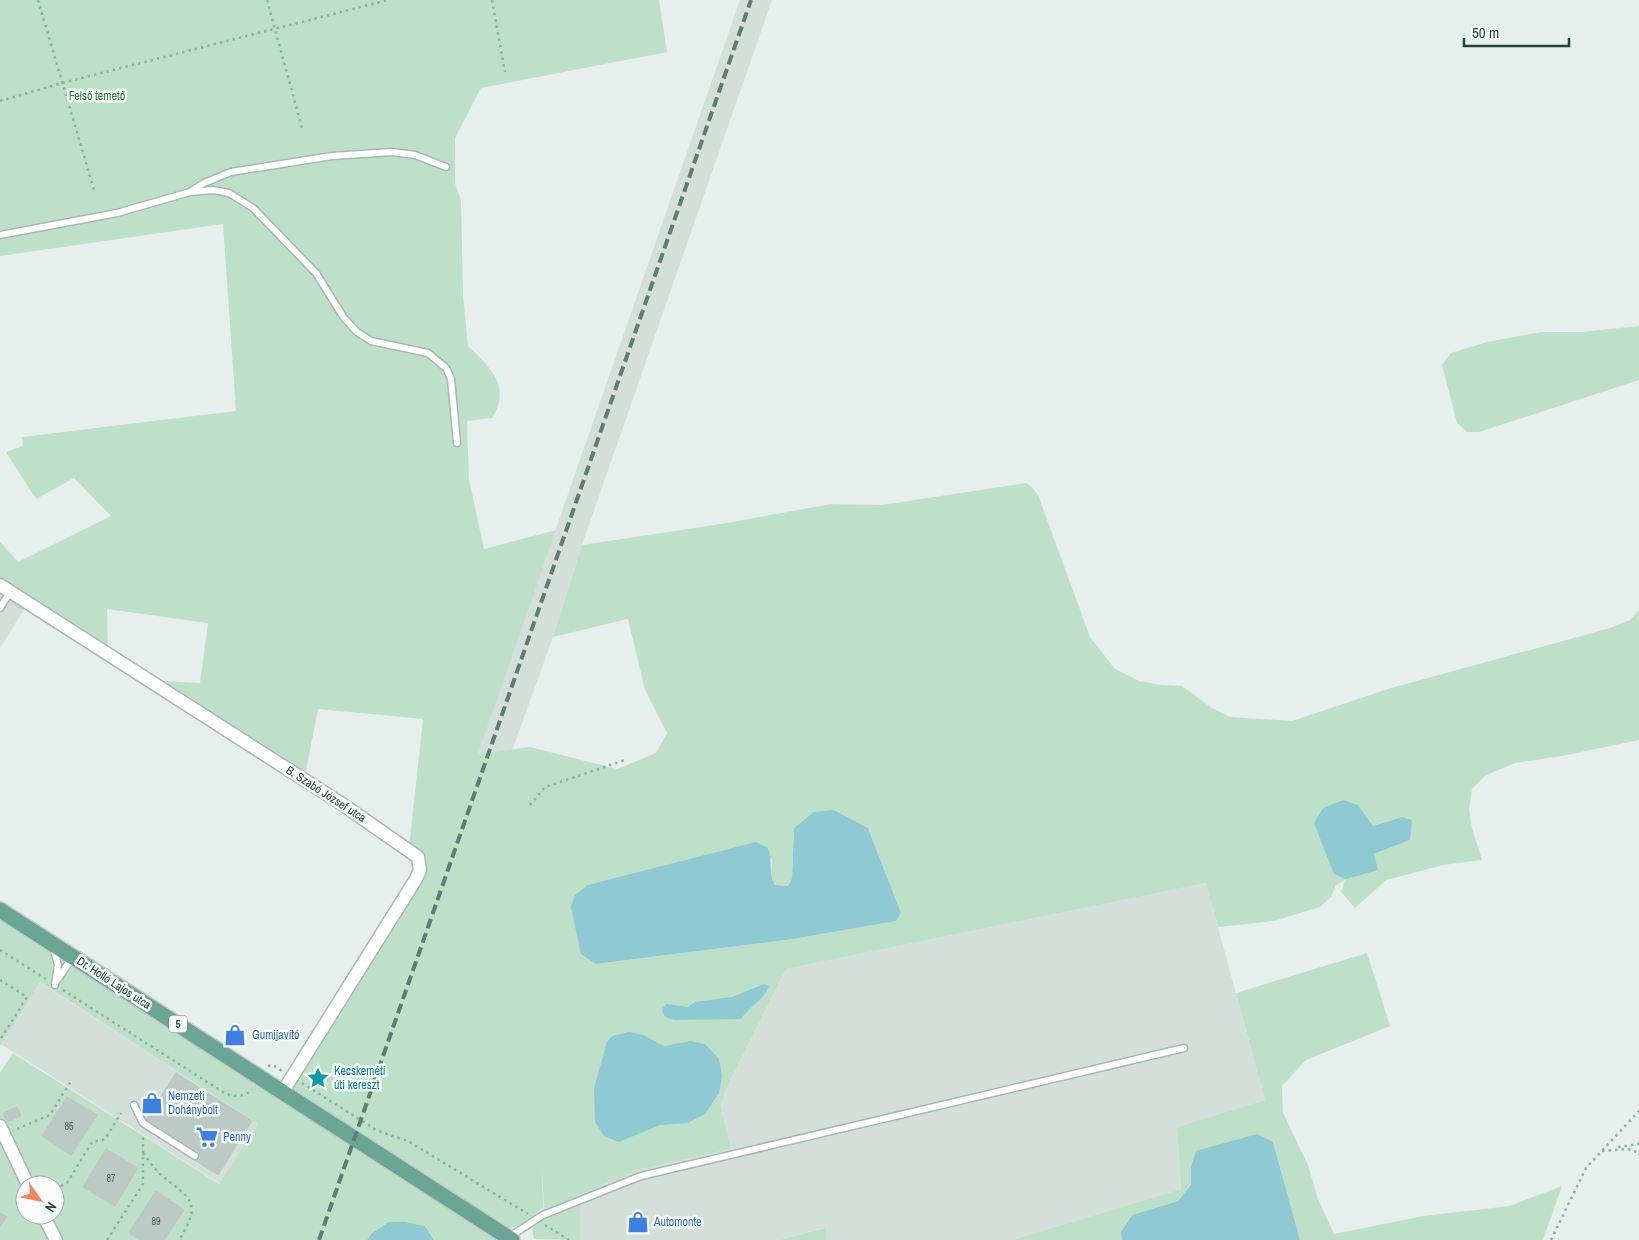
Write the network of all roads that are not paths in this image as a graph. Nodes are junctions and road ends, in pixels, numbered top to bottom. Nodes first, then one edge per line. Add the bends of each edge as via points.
1 (446, 167) dead end
2 (190, 192) junction
3 (0, 235) edge
4 (457, 443) dead end
5 (5, 589) edge
6 (0, 608) edge
7 (0, 910) edge
8 (50, 941) junction
9 (73, 956) junction
10 (1184, 1048) dead end
11 (282, 1092) junction
12 (134, 1105) dead end
13 (2, 1131) edge
14 (195, 1156) dead end
15 (23, 1175) edge
16 (48, 1225) edge
17 (510, 1239) edge
18 (56, 1240) edge

1 - 2 lane via 415,154 392,152 332,156 231,172
2 - 3 lane via 118,213
2 - 4 lane via 214,190 239,198 253,208 316,273 344,318 357,332 371,341 414,348 440,361 451,379
5 - 6 lane
5 - 11 street, B. Szabó József utca via 339,802 418,857 420,870 416,879
7 - 8 main road, Dr. Holló Lajos utca / 5
8 - 9 main road, Dr. Holló Lajos utca / 5
8 - 9 lane via 58,965 55,985
9 - 11 main road, Dr. Holló Lajos utca / 5
10 - 17 lane via 641,1176 536,1219
11 - 17 main road, Dr. Holló Lajos utca / 5
12 - 14 lane via 143,1123
13 - 15 street
16 - 18 street

